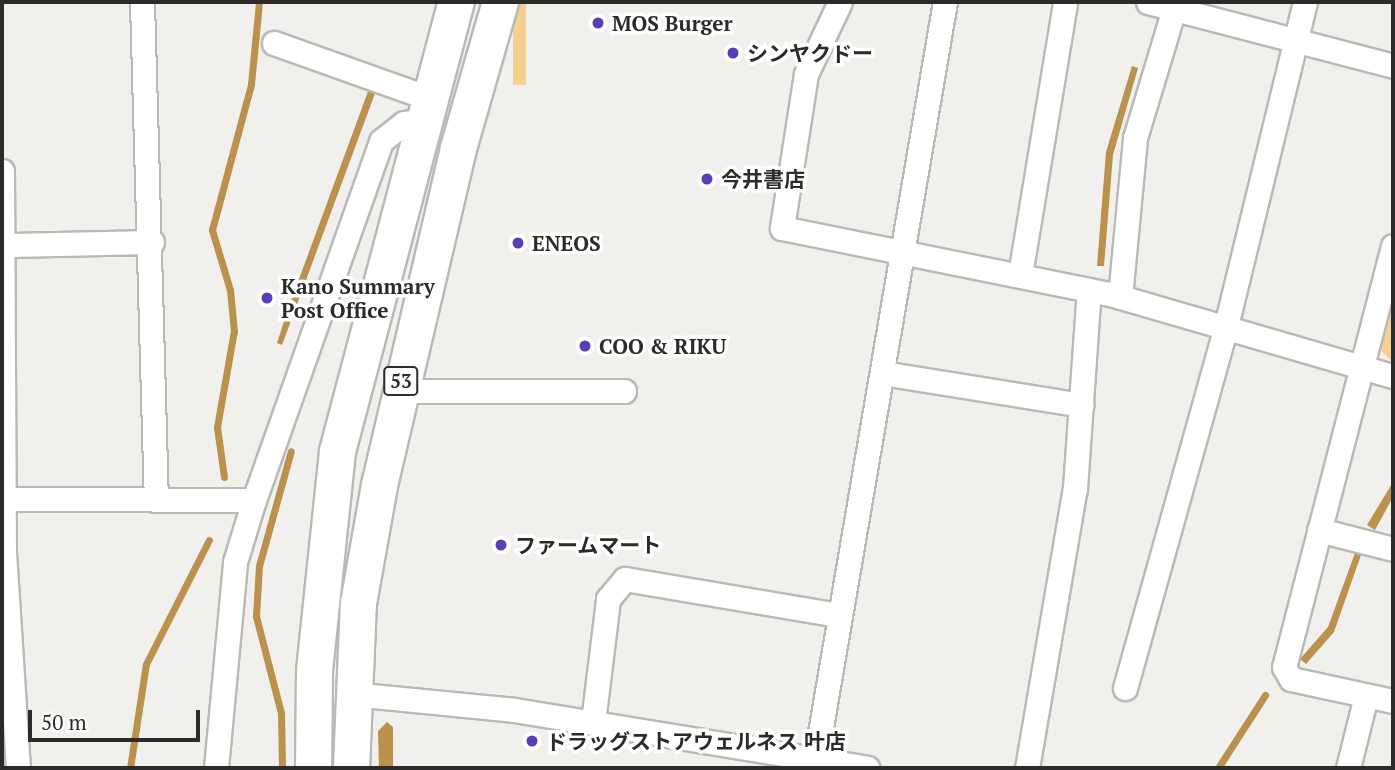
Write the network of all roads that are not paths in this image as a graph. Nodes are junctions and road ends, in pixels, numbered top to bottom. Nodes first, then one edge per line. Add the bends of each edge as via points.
1 (142, 2) edge
2 (456, 2) edge
3 (499, 2) edge
4 (840, 2) edge
5 (945, 2) edge
6 (1065, 2) edge
7 (1148, 2) edge
8 (1306, 2) edge
9 (1189, 8) edge
10 (1294, 41) junction
11 (274, 43) dead end
12 (1393, 66) edge
13 (427, 110) junction
14 (2, 172) edge
15 (152, 242) junction
16 (6, 245) junction
17 (1393, 246) edge
18 (904, 250) junction
19 (1020, 275) junction
20 (1089, 290) junction
21 (1120, 297) junction
22 (1225, 330) junction
23 (1362, 367) junction
24 (882, 373) junction
25 (1393, 376) edge
26 (624, 390) dead end
27 (398, 391) junction
28 (1081, 405) junction
29 (6, 499) junction
30 (156, 499) junction
31 (254, 500) junction
32 (1320, 530) junction
33 (1393, 549) edge
34 (838, 615) junction
35 (1125, 688) dead end
36 (352, 694) junction
37 (1366, 696) junction
38 (1393, 701) edge
39 (593, 722) junction
40 (815, 763) edge
41 (18, 768) edge
42 (216, 768) edge
43 (313, 768) edge
44 (351, 768) edge
45 (867, 768) edge
46 (1027, 768) edge
47 (1348, 768) edge

1 - 15 street
2 - 13 highway, 53
3 - 27 highway, 53
4 - 18 street via 807,75 782,228
5 - 18 street
6 - 19 street
7 - 9 street
8 - 10 street
9 - 10 street
9 - 21 street via 1135,138
10 - 12 street
10 - 22 street
11 - 13 street
13 - 31 street via 381,141
13 - 43 highway, 53 via 337,451 314,670
14 - 16 street
15 - 16 street
15 - 30 street
16 - 29 street
17 - 23 street
18 - 19 street
18 - 24 street
19 - 20 street
20 - 21 street
20 - 28 street
21 - 22 street
22 - 23 street
22 - 35 street
23 - 25 street
23 - 32 street
24 - 28 street
24 - 34 street
26 - 27 street
27 - 36 highway, 53 via 358,603
28 - 46 street via 1063,577
29 - 30 street
29 - 41 street via 9,699
30 - 31 street
31 - 42 street via 235,562
32 - 33 street
32 - 37 street via 1284,667 1291,680
34 - 39 street via 625,579 608,599
34 - 40 street
36 - 39 street
36 - 44 highway, 53
37 - 38 street
37 - 47 street
39 - 40 street
40 - 45 street

